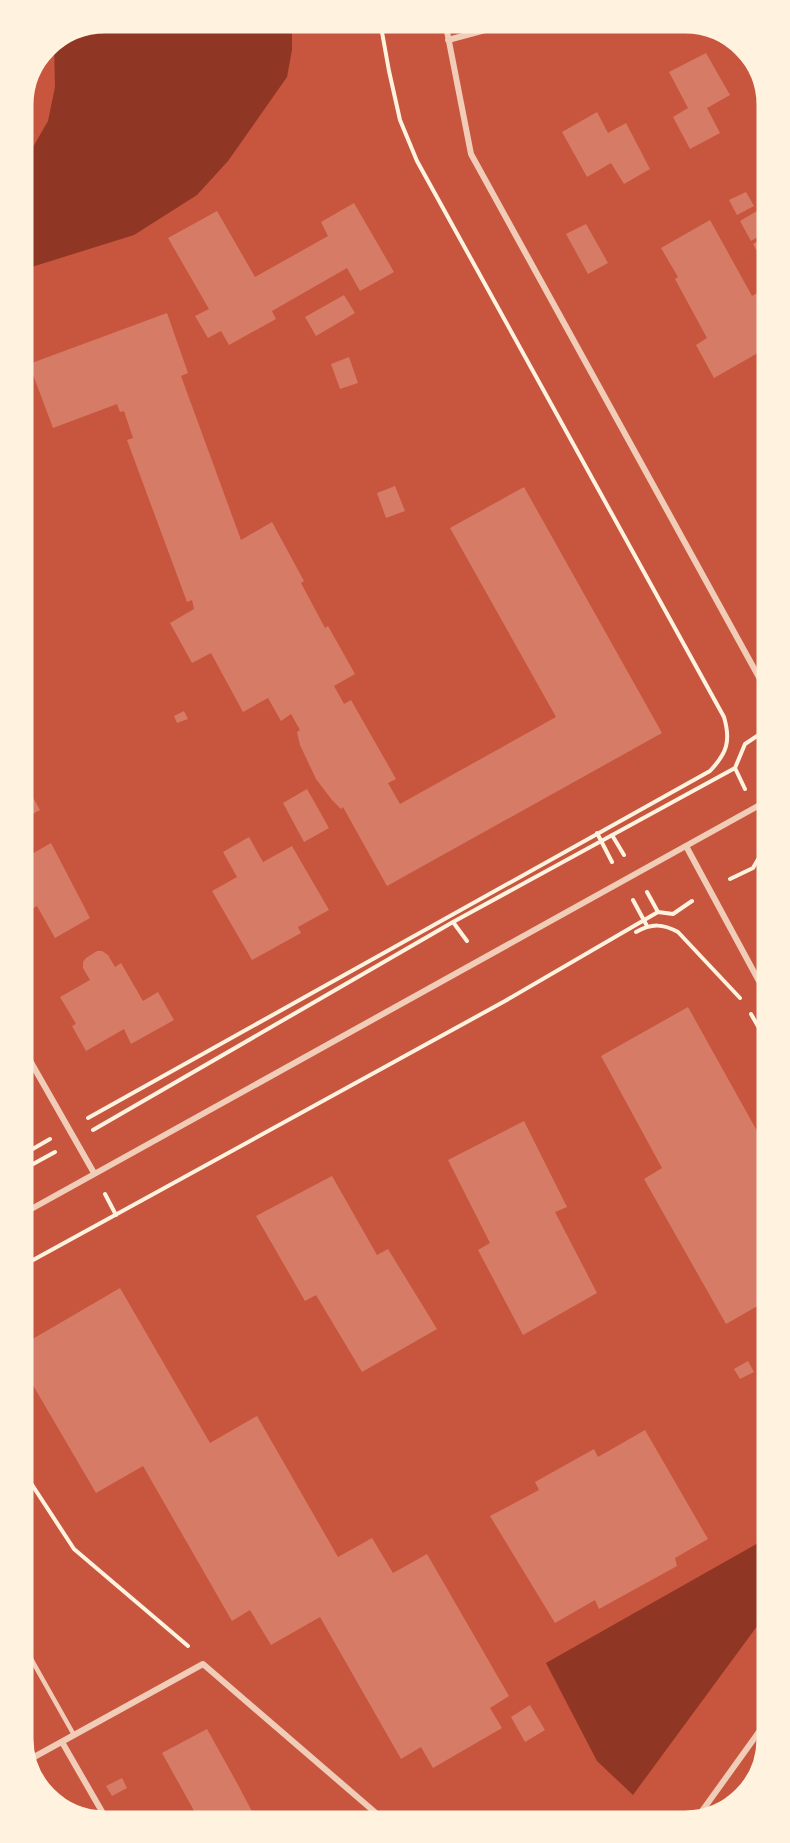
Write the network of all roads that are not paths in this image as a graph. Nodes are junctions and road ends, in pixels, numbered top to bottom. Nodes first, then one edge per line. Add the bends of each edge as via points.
1 (447, 32) edge
2 (478, 32) edge
3 (448, 40) junction
4 (758, 675) edge
5 (758, 806) edge
6 (686, 846) junction
7 (758, 979) edge
8 (32, 1064) edge
9 (94, 1173) junction
10 (32, 1208) edge
11 (32, 1660) edge
12 (758, 1733) edge
13 (74, 1735) junction
14 (62, 1742) junction
15 (34, 1757) edge
16 (703, 1809) edge
17 (102, 1811) edge
18 (374, 1811) edge

1 - 3 street
2 - 3 street
3 - 4 street via 471,154
5 - 6 street
6 - 7 street
6 - 9 street
8 - 9 street
9 - 10 street
11 - 13 lane
12 - 16 street
13 - 14 street
13 - 18 street via 203,1664
14 - 15 street
14 - 17 street

